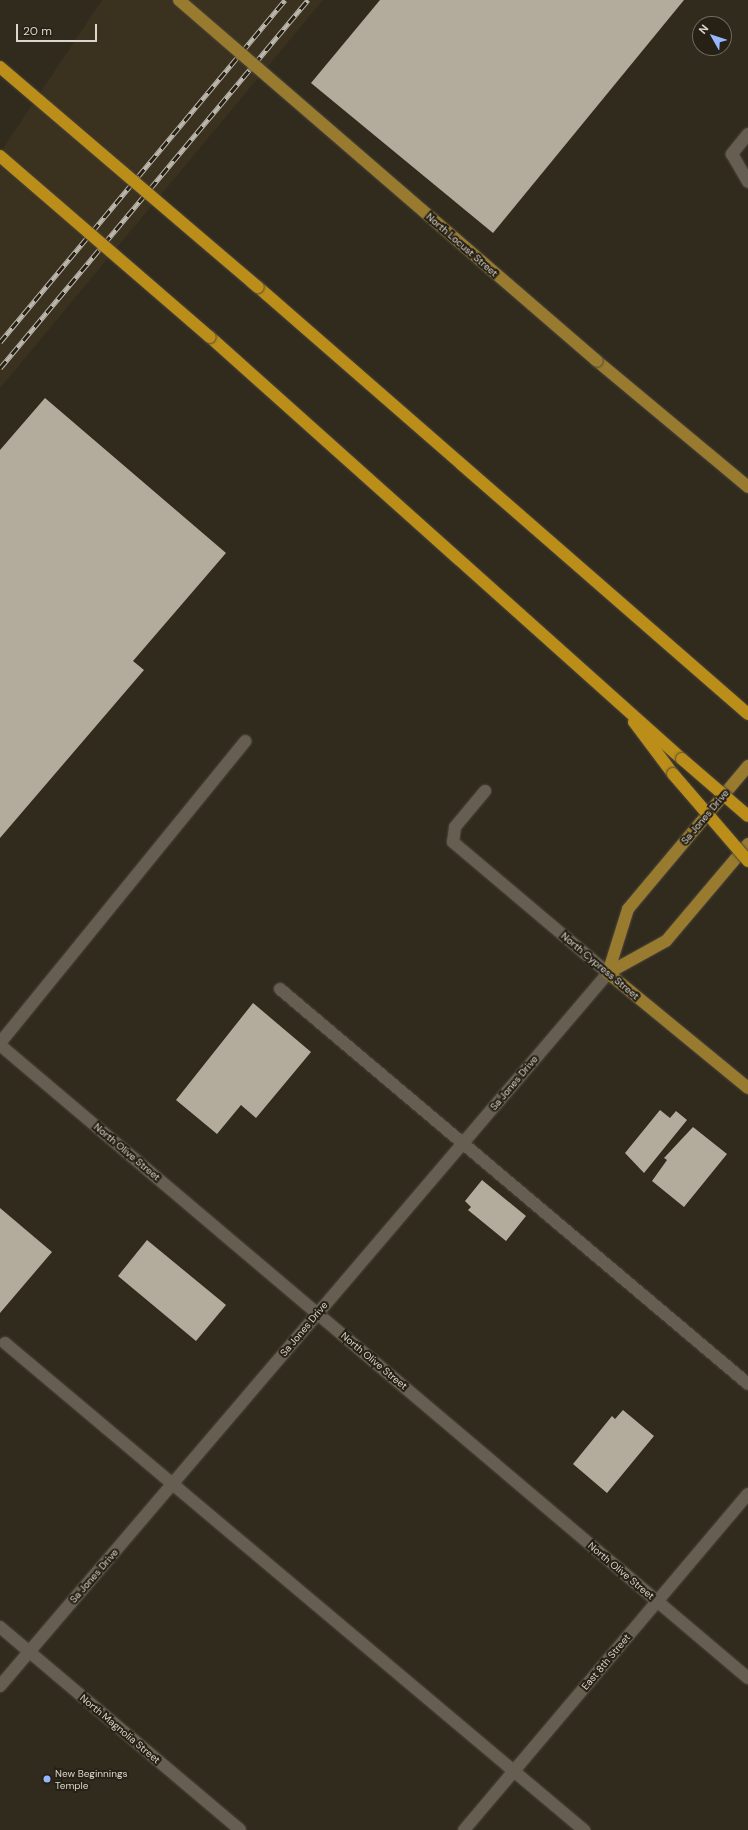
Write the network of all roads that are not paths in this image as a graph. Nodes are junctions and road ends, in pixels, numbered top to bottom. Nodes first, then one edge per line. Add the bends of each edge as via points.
1 (179, 0) edge
2 (0, 67) edge
3 (748, 134) edge
4 (0, 156) edge
5 (748, 182) edge
6 (748, 487) edge
7 (614, 696) junction
8 (748, 714) edge
9 (245, 741) dead end
10 (748, 766) edge
11 (485, 791) dead end
12 (748, 816) edge
13 (748, 844) edge
14 (748, 861) edge
15 (608, 973) junction
16 (280, 989) dead end
17 (0, 1044) edge
18 (748, 1088) edge
19 (462, 1144) junction
20 (318, 1313) junction
21 (5, 1343) dead end
22 (748, 1384) edge
23 (173, 1484) junction
24 (748, 1494) edge
25 (657, 1601) junction
26 (0, 1627) edge
27 (29, 1652) junction
28 (748, 1678) edge
29 (0, 1686) edge
30 (514, 1771) junction
31 (240, 1830) edge
32 (464, 1830) edge
33 (584, 1830) edge

1 - 6 main road, North Locust Street, bridge via 597,361
2 - 8 highway, bridge via 258,287
3 - 5 street via 732,154
4 - 7 highway, bridge via 210,337
7 - 12 highway, bridge
7 - 14 highway, bridge via 673,774
9 - 17 street
10 - 15 main road, Sa Jones Drive via 628,909
11 - 15 street, North Cypress Street via 455,827 453,842
13 - 15 main road, Sa Jones Drive via 666,941
15 - 18 main road, North Cypress Street
15 - 19 street, Sa Jones Drive
16 - 19 street
17 - 20 street, North Olive Street
19 - 20 street, Sa Jones Drive
19 - 22 street
20 - 23 street, Sa Jones Drive
20 - 25 street, North Olive Street
21 - 23 street
23 - 27 street, Sa Jones Drive
23 - 30 street
24 - 25 street, East 8th Street
25 - 28 street, North Olive Street
25 - 30 street, East 8th Street
26 - 27 street, North Magnolia Street
27 - 29 street, Sa Jones Drive
27 - 31 street, North Magnolia Street
30 - 32 street, East 8th Street
30 - 33 street

